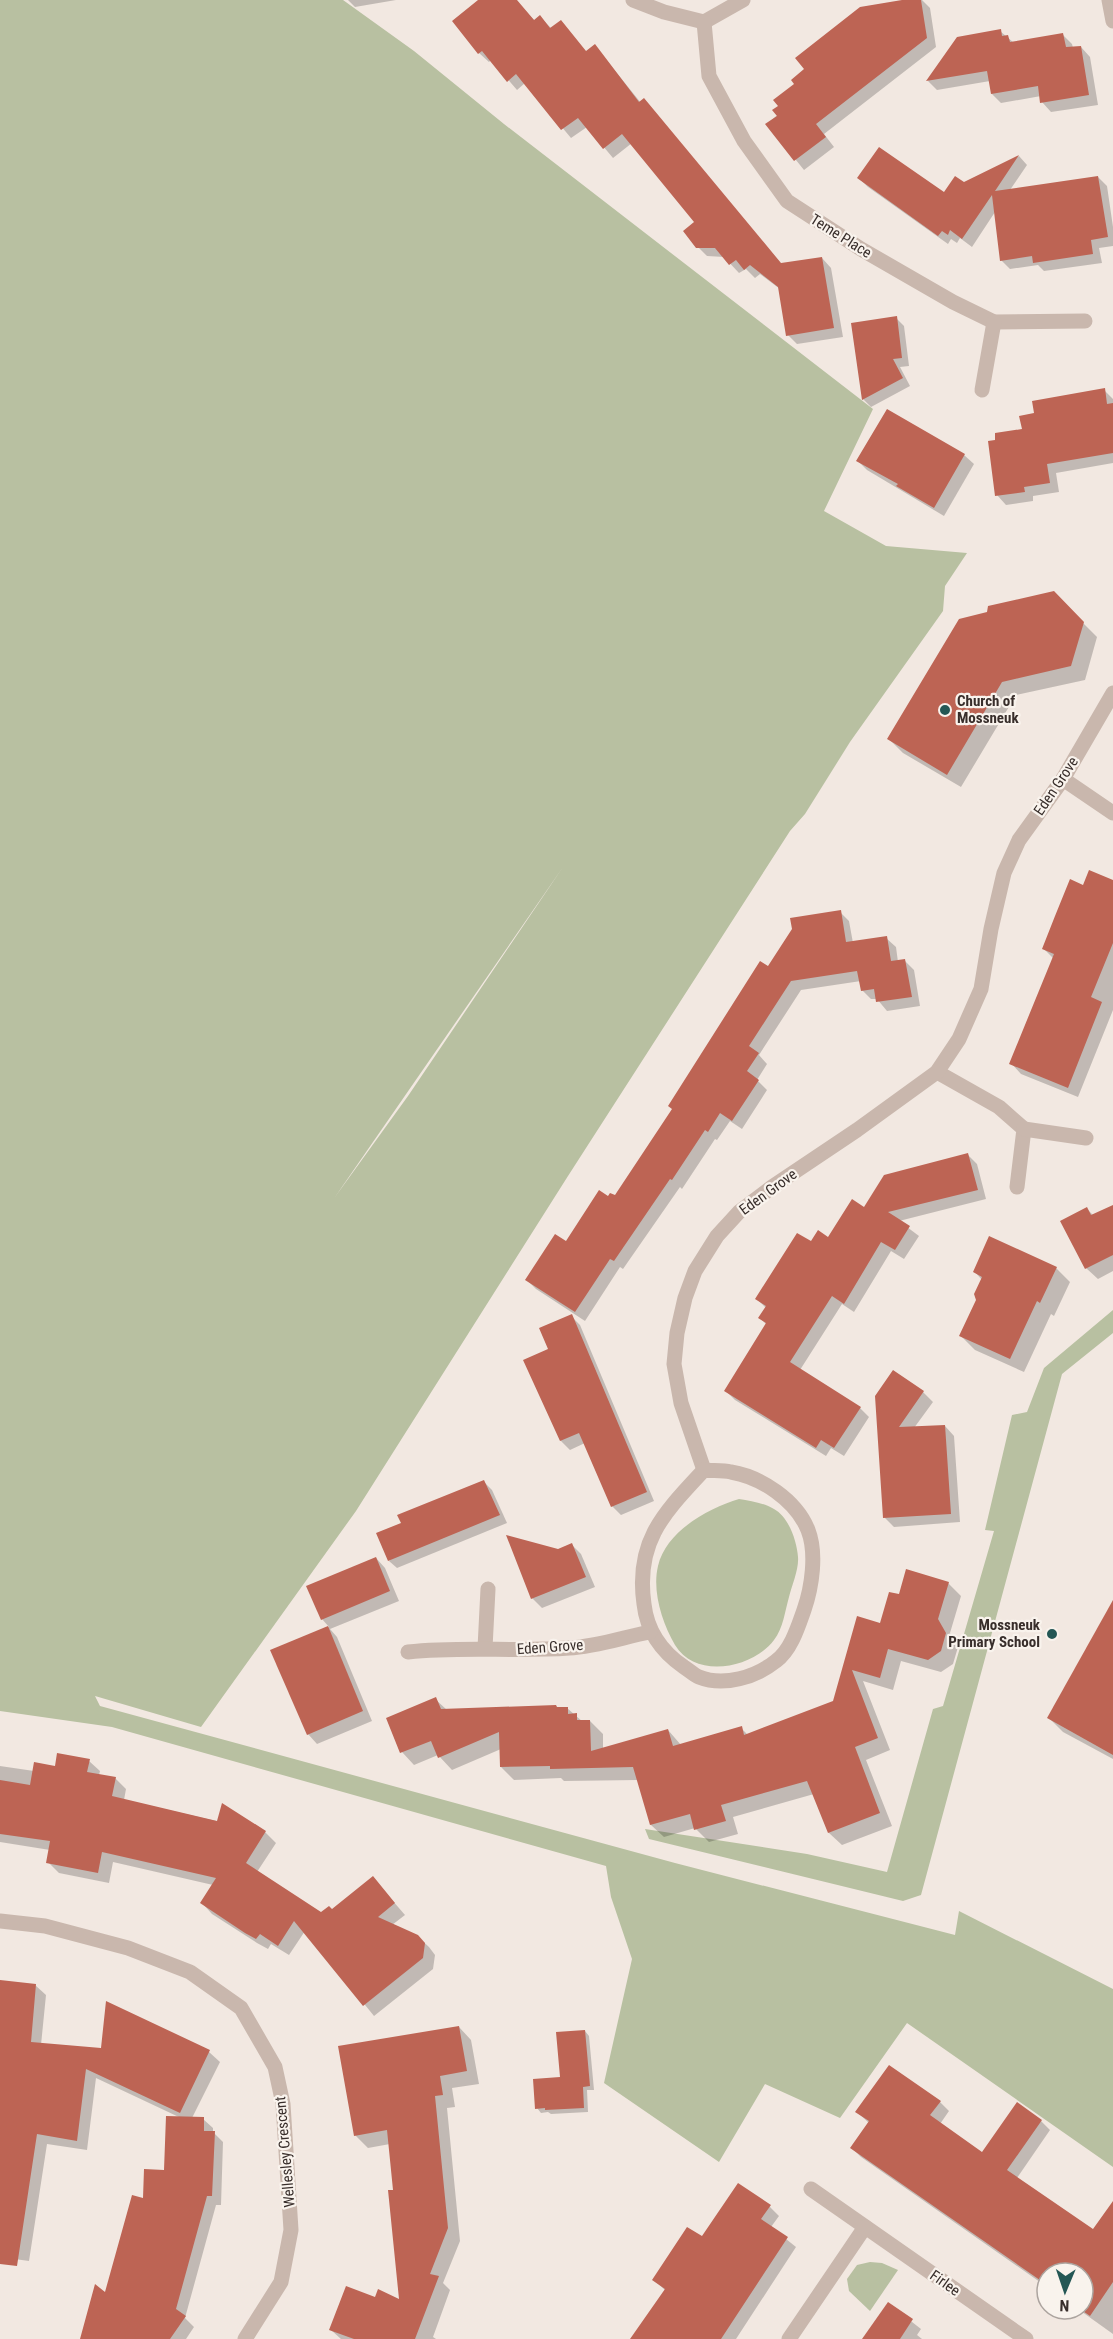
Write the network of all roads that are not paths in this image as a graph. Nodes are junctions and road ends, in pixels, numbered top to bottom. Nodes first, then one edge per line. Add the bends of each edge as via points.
1 (633, 0) edge
2 (743, 0) edge
3 (1109, 0) edge
4 (1113, 21) edge
5 (704, 22) junction
6 (1085, 321) dead end
7 (994, 322) junction
8 (982, 390) dead end
9 (1111, 698) edge
10 (1063, 779) junction
11 (1113, 813) edge
12 (937, 1072) junction
13 (1024, 1129) junction
14 (1086, 1138) dead end
15 (1017, 1187) dead end
16 (704, 1470) junction
17 (488, 1589) dead end
18 (650, 1632) junction
19 (485, 1648) junction
20 (408, 1652) dead end
21 (0, 1922) edge
22 (811, 2189) dead end
23 (865, 2227) junction
24 (245, 2339) edge
25 (789, 2339) edge
26 (1026, 2339) edge

1 - 5 street
2 - 5 street
3 - 4 street
5 - 7 street, Teme Place via 709,76 744,141 787,201 861,249
6 - 7 street, Teme Place
7 - 8 street
9 - 10 street, Eden Grove
10 - 11 street
10 - 12 street, Eden Grove via 1019,840 1004,873 981,989 959,1040
12 - 13 street via 999,1107
12 - 16 street, Eden Grove via 739,1212 694,1271 679,1324 674,1364 681,1403
13 - 14 street
13 - 15 street
16 - 18 street via 661,1518 643,1561 644,1607
16 - 18 street via 731,1472 760,1482 794,1507 808,1531 814,1567 807,1603 794,1637 778,1660 754,1675 729,1681 699,1677 671,1658
17 - 19 street
18 - 19 street, Eden Grove via 572,1648
19 - 20 street, Eden Grove
21 - 24 street, Wellesley Crescent via 45,1926 128,1948 190,1972 241,2008 270,2057 283,2104 291,2230 281,2282
22 - 23 street, Firlee
23 - 25 street
23 - 26 street, Firlee

